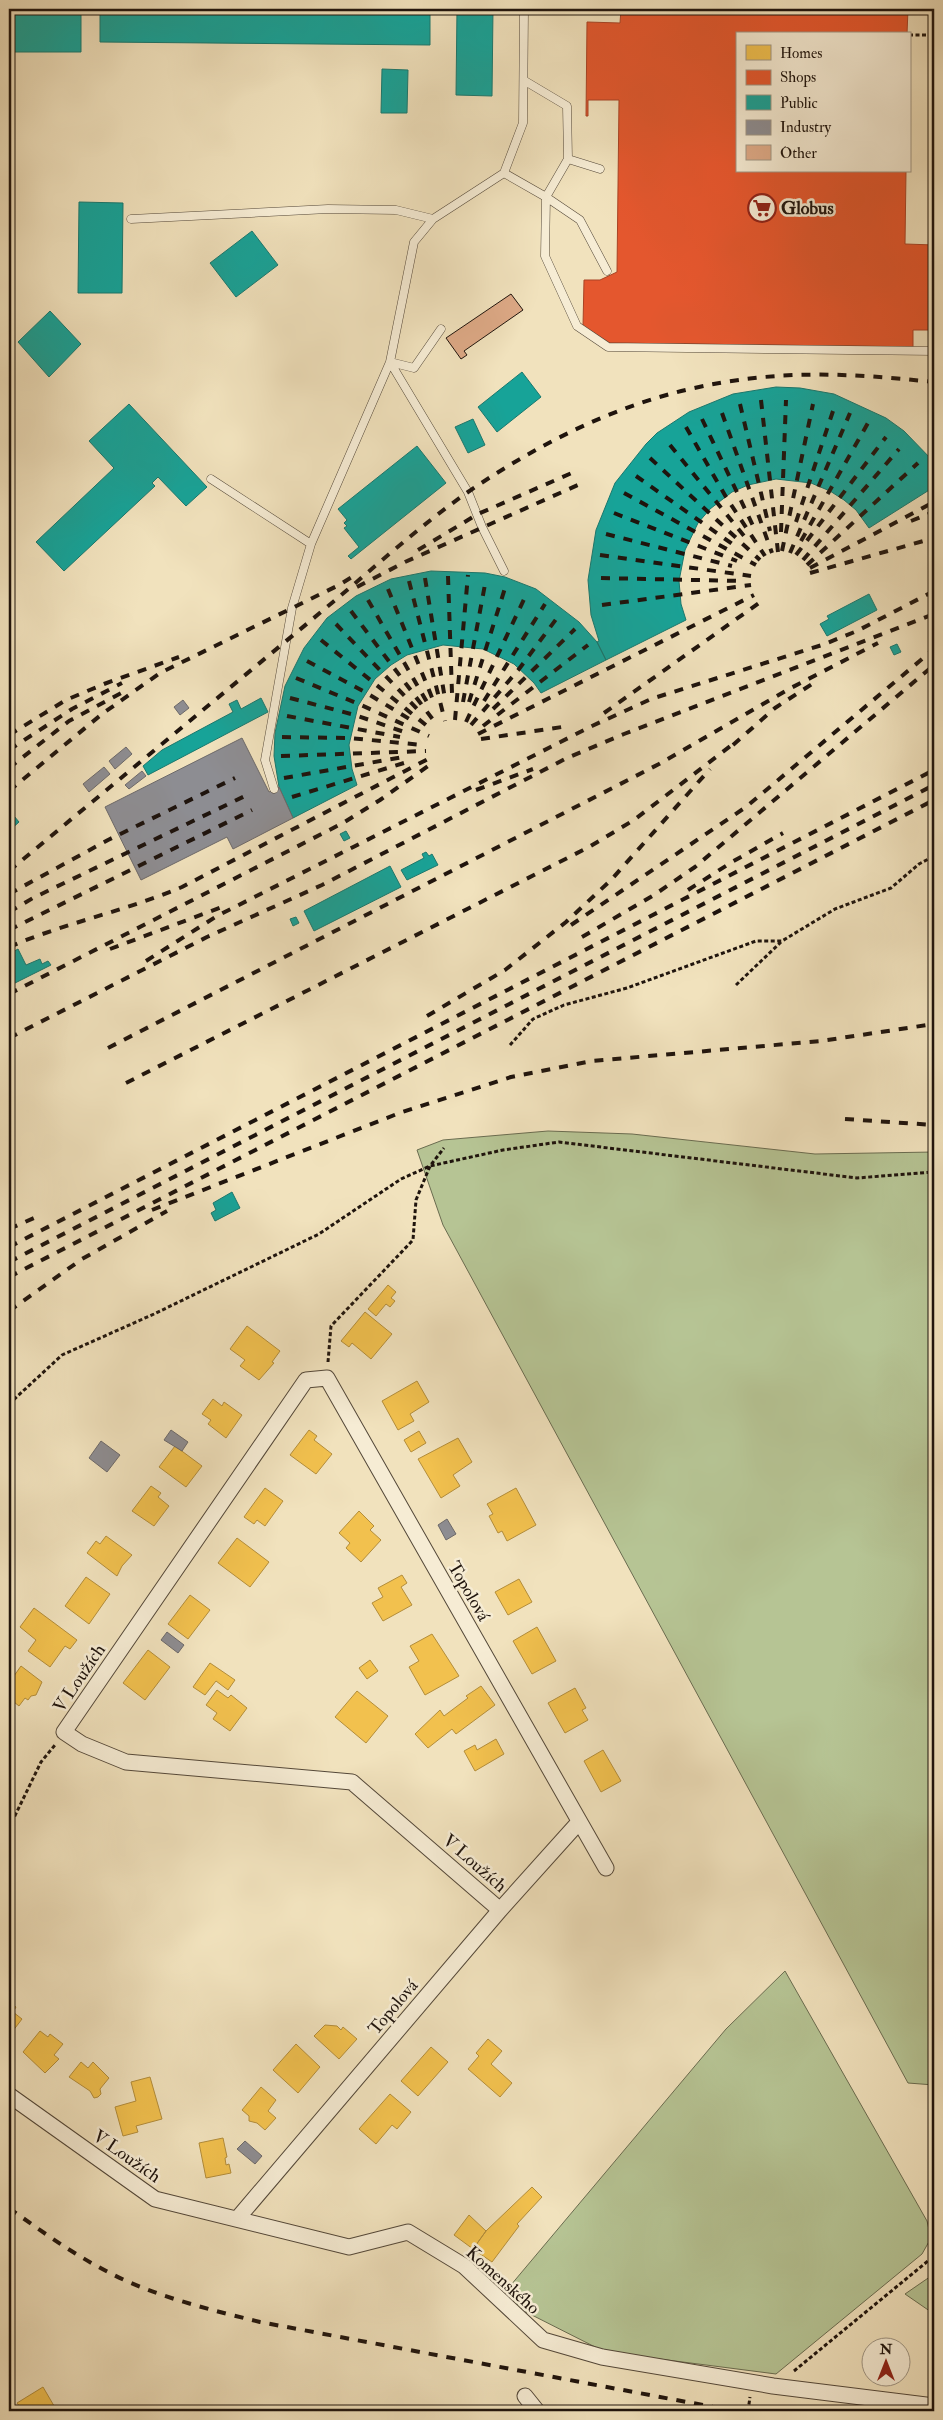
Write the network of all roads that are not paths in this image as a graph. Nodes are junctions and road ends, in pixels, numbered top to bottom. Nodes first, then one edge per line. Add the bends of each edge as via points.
1 (524, 9) edge
2 (525, 81) junction
3 (568, 159) junction
4 (600, 169) dead end
5 (504, 173) junction
6 (546, 196) junction
7 (131, 219) dead end
8 (433, 219) junction
9 (607, 271) dead end
10 (440, 329) dead end
11 (934, 351) edge
12 (390, 362) junction
13 (211, 478) dead end
14 (311, 544) junction
15 (504, 571) dead end
16 (274, 789) dead end
17 (327, 1378) joint
18 (579, 1822) junction
19 (606, 1868) dead end
20 (500, 1910) junction
21 (9, 2095) edge
22 (237, 2219) junction
23 (525, 2396) dead end
24 (934, 2406) edge
25 (538, 2411) edge

1 - 2 lane
2 - 3 lane via 567,106
2 - 5 lane via 523,123
3 - 4 lane
3 - 6 lane
5 - 6 lane
5 - 8 lane
6 - 9 lane via 580,220
6 - 11 lane via 545,256 578,326 608,347
7 - 8 lane via 328,209 396,210
8 - 12 lane via 414,242
10 - 12 lane via 414,368
12 - 14 lane
12 - 15 lane via 468,492
13 - 14 lane
14 - 16 lane via 292,608 265,760
17 - 18 street, Topolová
17 - 20 street, V Loužích via 306,1380 64,1732 82,1744 126,1762 352,1782
18 - 19 street, Topolová
18 - 20 street, Topolová
20 - 22 street, Topolová
21 - 22 street, V Loužích via 155,2199
22 - 24 street, Komenského via 349,2247 408,2232 464,2266 543,2340 602,2357 773,2386
23 - 25 street

